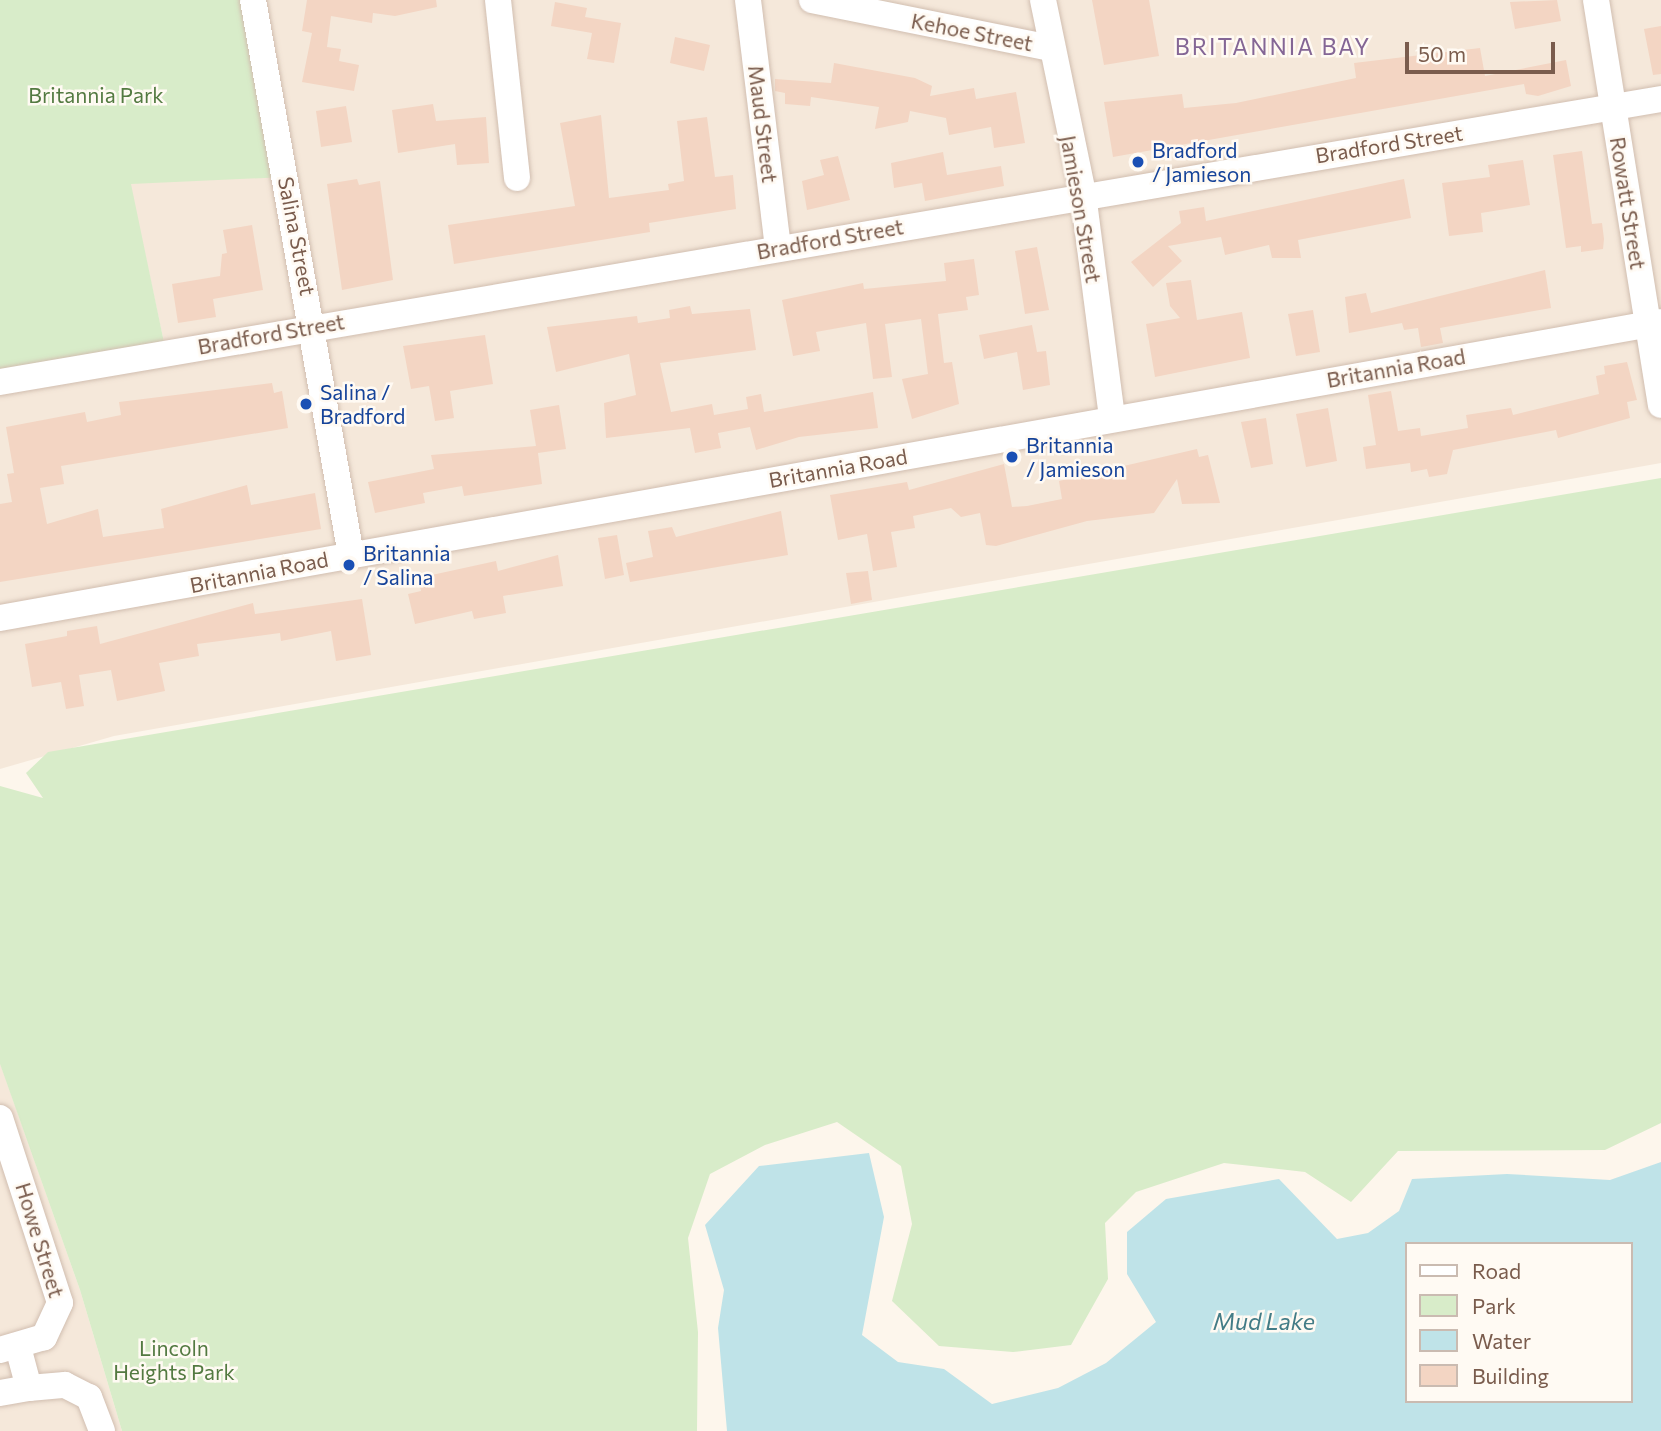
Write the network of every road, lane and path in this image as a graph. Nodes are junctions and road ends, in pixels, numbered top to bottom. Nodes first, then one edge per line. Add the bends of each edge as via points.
1 (253, 0) edge
2 (498, 0) edge
3 (748, 0) edge
4 (812, 0) edge
5 (1043, 0) edge
6 (1596, 0) edge
7 (1050, 48) junction
8 (1661, 99) edge
9 (1613, 108) junction
10 (517, 178) dead end
11 (1083, 194) junction
12 (778, 248) junction
13 (1654, 323) edge
14 (314, 326) junction
15 (0, 382) edge
16 (1661, 405) edge
17 (1112, 418) junction
18 (351, 555) junction
19 (5, 621) edge
20 (0, 1118) edge
21 (9, 1348) edge
22 (29, 1388) junction
23 (0, 1393) edge
24 (102, 1431) edge

1 - 14 street, Salina Street
2 - 10 street
3 - 12 street, Maud Street
4 - 7 street, Kehoe Street
5 - 7 street, Jamieson Street
6 - 9 street, Rowatt Street
7 - 11 street, Jamieson Street
8 - 9 street, Bradford Street
9 - 11 street, Bradford Street
9 - 13 street, Rowatt Street
11 - 12 street, Bradford Street
11 - 17 street, Jamieson Street
12 - 14 street, Bradford Street
13 - 16 street, Rowatt Street
13 - 17 street, Britannia Road
14 - 15 street, Bradford Street
14 - 18 street, Salina Street
17 - 18 street, Britannia Road
18 - 19 street, Britannia Road
20 - 21 street, Howe Street via 57,1283 56,1322 44,1337
21 - 22 street
22 - 23 street
22 - 24 street via 65,1385 89,1396

